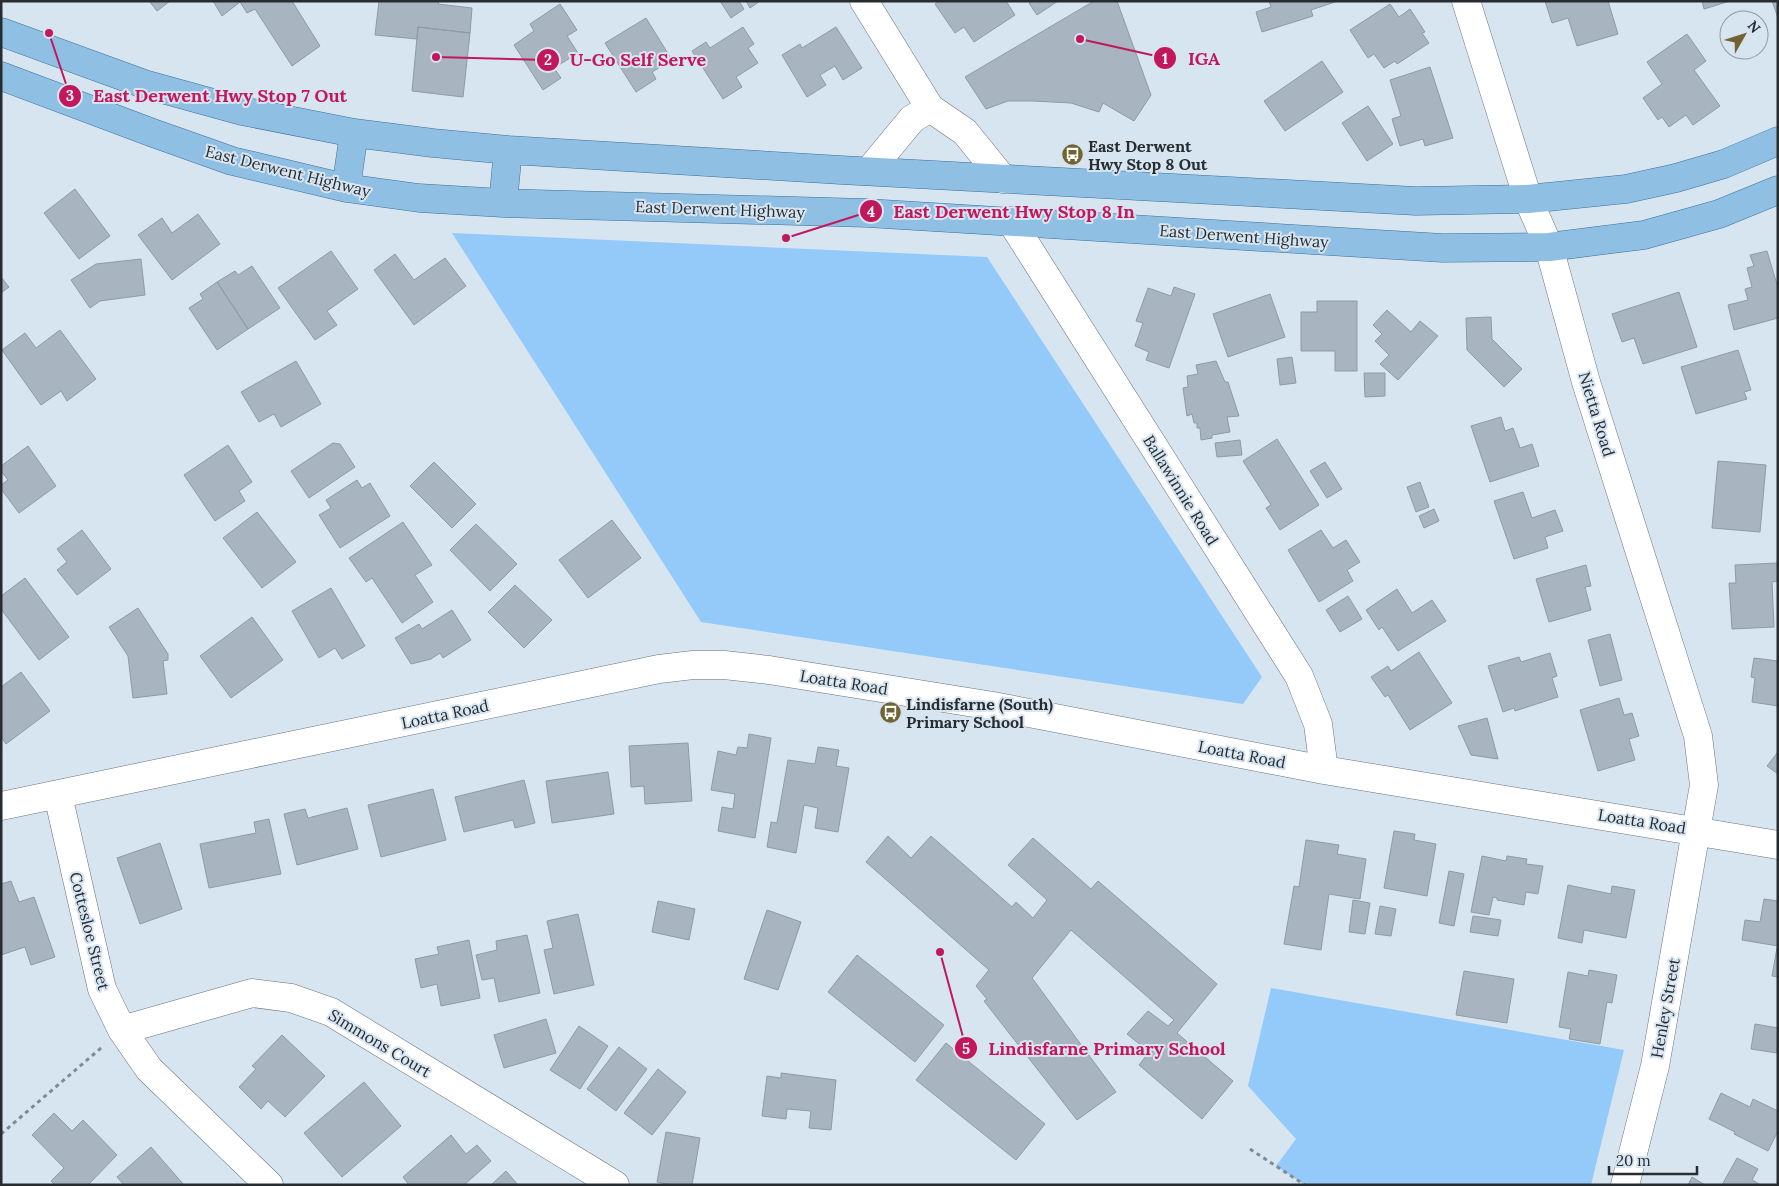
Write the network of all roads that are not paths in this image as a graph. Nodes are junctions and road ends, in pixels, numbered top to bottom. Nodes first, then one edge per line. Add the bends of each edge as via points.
1 (864, 1) edge
2 (1466, 1) edge
3 (1, 32) edge
4 (1, 76) edge
5 (930, 108) junction
6 (354, 133) junction
7 (1778, 141) edge
8 (508, 150) junction
9 (868, 171) junction
10 (1002, 179) junction
11 (346, 188) junction
12 (1778, 190) edge
13 (1528, 199) junction
14 (503, 203) junction
15 (1010, 221) junction
16 (1549, 247) junction
17 (1324, 770) junction
18 (58, 795) junction
19 (1, 806) edge
20 (1696, 830) junction
21 (1778, 845) edge
22 (122, 1030) junction
23 (269, 1185) edge
24 (615, 1185) edge
25 (1624, 1185) edge

1 - 5 street
2 - 13 street, Nietta Road
3 - 6 main road via 144,84 242,112
4 - 11 main road, East Derwent Highway via 232,161
5 - 9 street via 912,119
5 - 10 street via 965,132
6 - 8 main road
6 - 11 main road
7 - 13 main road via 1724,164 1676,178 1626,189
8 - 9 main road
8 - 14 main road
9 - 10 main road
10 - 13 main road via 1416,201
11 - 14 main road, East Derwent Highway via 418,198
12 - 16 main road, East Derwent Highway via 1681,226 1644,235
13 - 16 street, Nietta Road
14 - 15 main road, East Derwent Highway via 857,212
15 - 16 main road, East Derwent Highway via 1443,248
15 - 17 street, Ballawinnie Road via 1299,676 1318,724
16 - 20 street, Nietta Road via 1586,382 1698,736 1704,784
17 - 18 street, Loatta Road via 993,706 769,670 692,665 659,669
17 - 20 street, Loatta Road
18 - 19 street, Loatta Road
18 - 22 street, Cottesloe Street via 102,989
20 - 21 street, Loatta Road
20 - 25 street, Henley Street via 1655,1066
22 - 23 street, Cottesloe Street via 148,1069
22 - 24 street, Simmons Court via 252,993 291,998 337,1015

